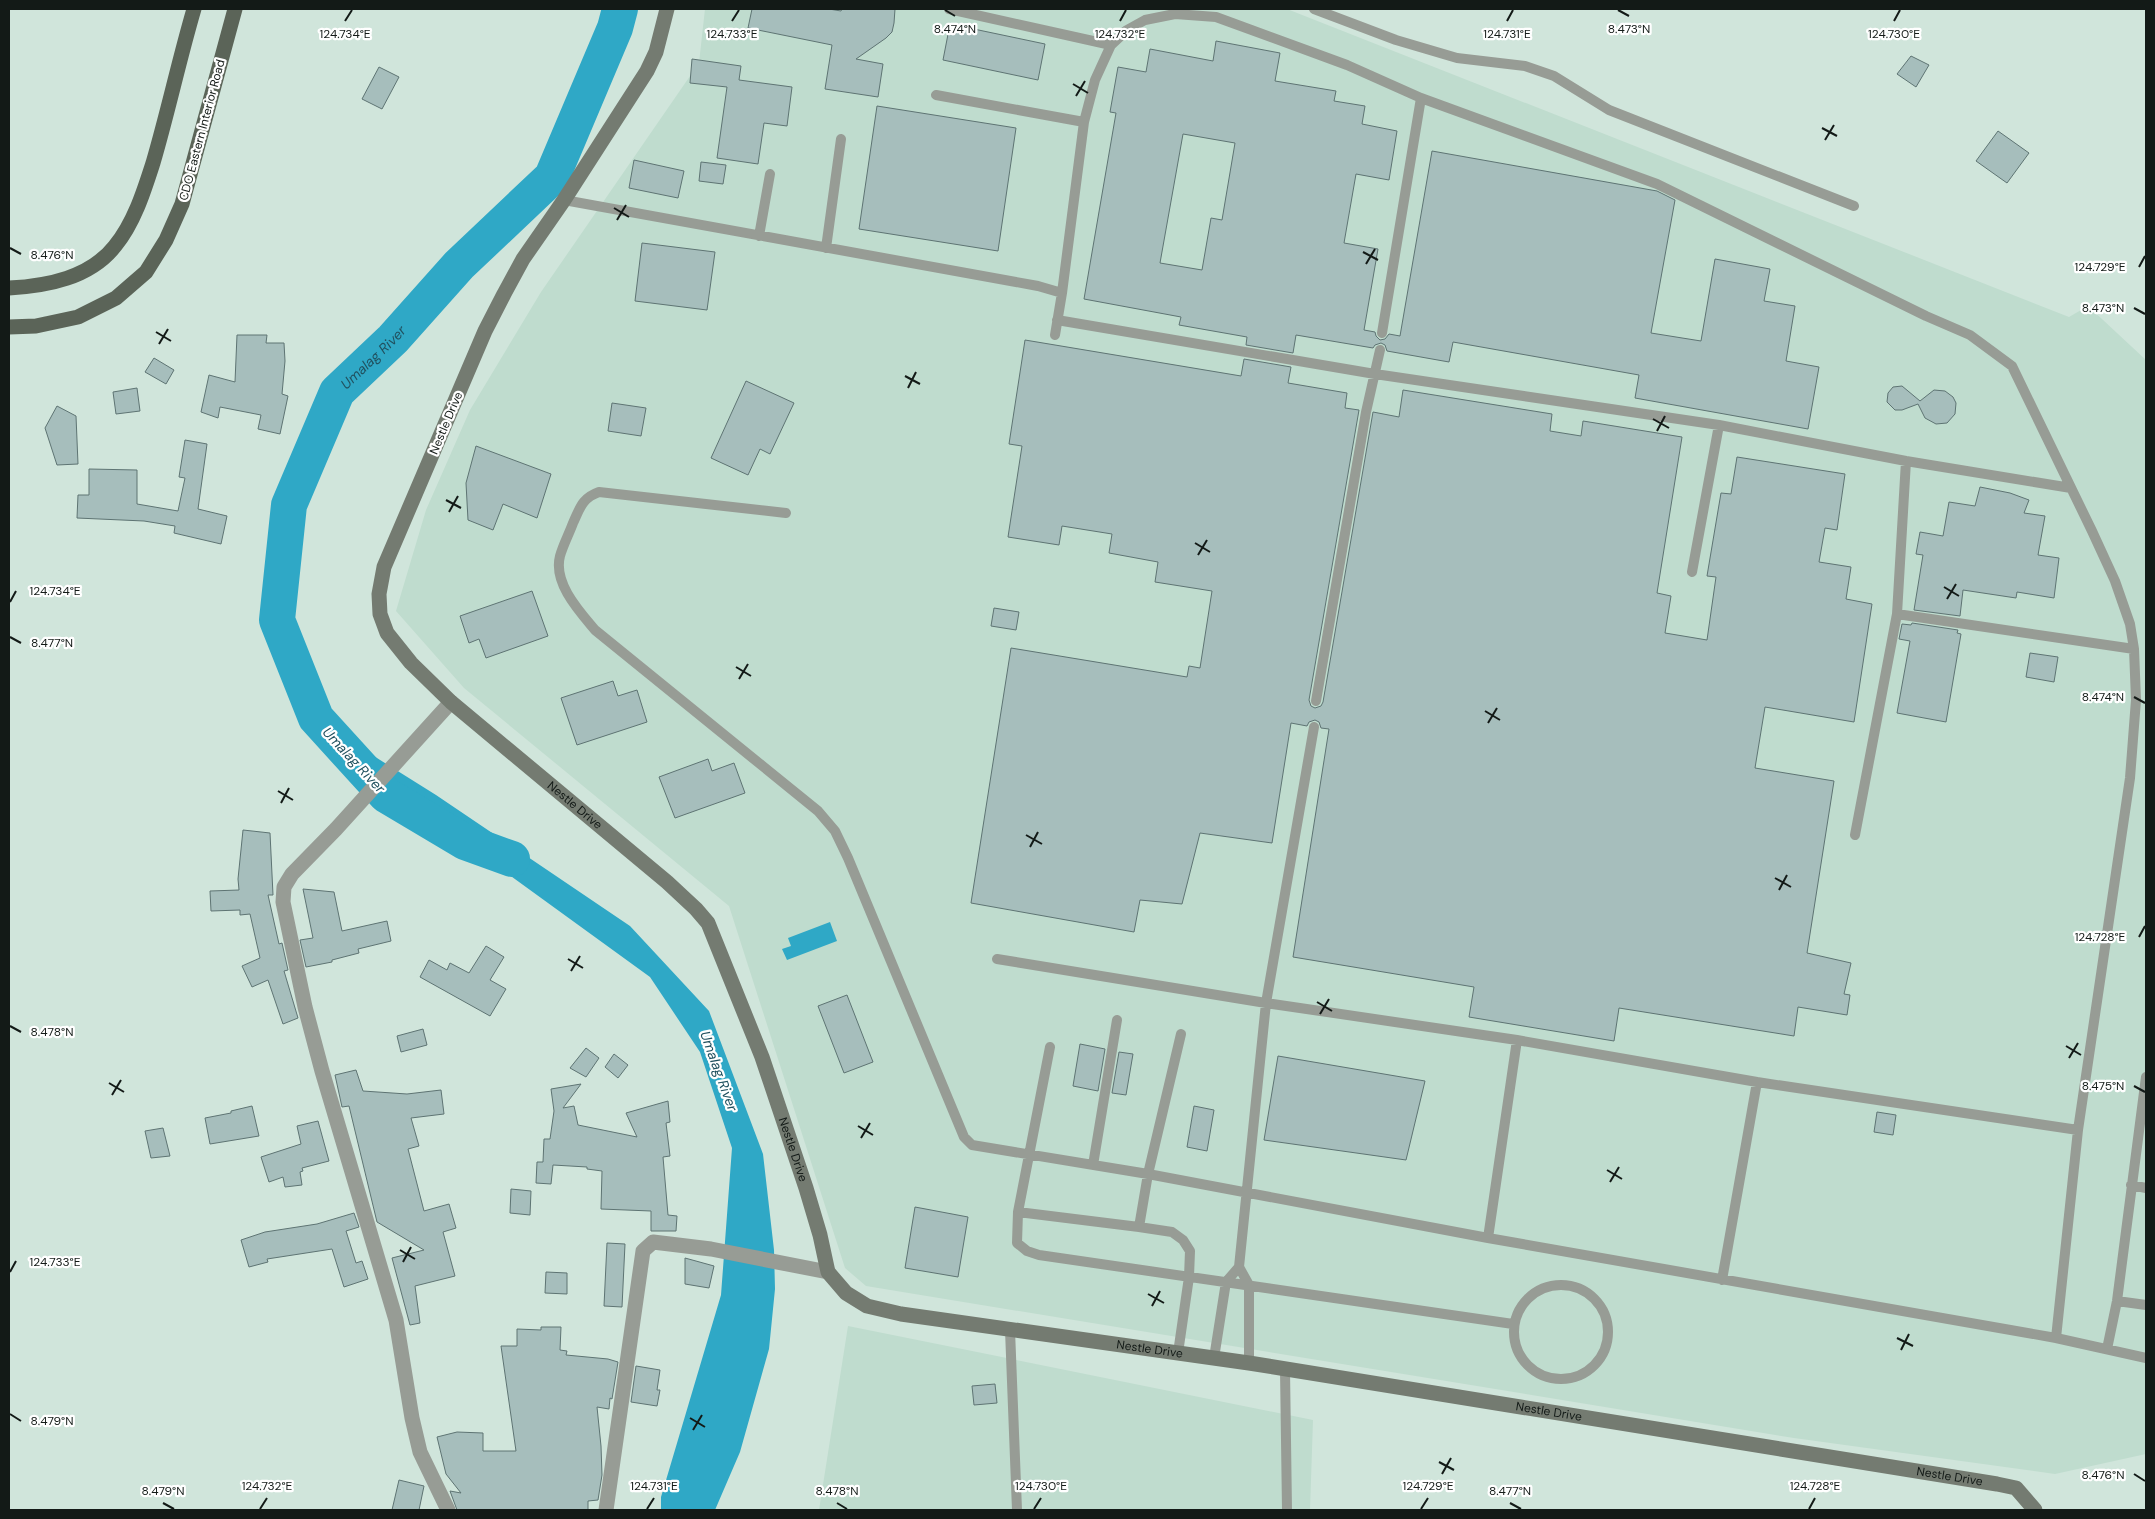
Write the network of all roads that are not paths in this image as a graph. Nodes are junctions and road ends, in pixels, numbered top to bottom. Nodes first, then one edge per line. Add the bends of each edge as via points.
1 (194, 9) edge
2 (235, 9) edge
3 (667, 9) edge
4 (949, 9) edge
5 (1314, 9) edge
6 (1111, 45) junction
7 (936, 95) dead end
8 (1421, 98) junction
9 (1084, 122) junction
10 (840, 139) dead end
11 (770, 174) dead end
12 (564, 200) junction
13 (1854, 206) dead end
14 (759, 236) junction
15 (826, 248) junction
16 (9, 288) edge
17 (1062, 293) junction
18 (1056, 320) junction
19 (9, 327) edge
20 (1382, 333) dead end
21 (1055, 335) dead end
22 (1380, 350) dead end
23 (1375, 374) junction
24 (1718, 425) junction
25 (1906, 461) junction
26 (2071, 488) junction
27 (786, 513) dead end
28 (1692, 572) dead end
29 (1897, 614) junction
30 (2134, 649) junction
31 (1316, 701) dead end
32 (451, 702) junction
33 (1314, 727) dead end
34 (1855, 835) dead end
35 (997, 960) dead end
36 (1266, 1003) junction
37 (1117, 1020) dead end
38 (1182, 1034) dead end
39 (1517, 1040) junction
40 (1050, 1047) dead end
41 (2146, 1078) edge
42 (1756, 1082) junction
43 (2078, 1130) junction
44 (2142, 1135) edge
45 (1030, 1154) junction
46 (1093, 1165) junction
47 (1148, 1174) junction
48 (2131, 1185) junction
49 (2146, 1188) edge
50 (1248, 1193) junction
51 (1018, 1212) junction
52 (1139, 1227) junction
53 (1488, 1238) junction
54 (1239, 1267) junction
55 (828, 1272) junction
56 (1189, 1277) junction
57 (1722, 1280) junction
58 (1226, 1282) junction
59 (1249, 1285) junction
60 (2117, 1301) junction
61 (2146, 1305) edge
62 (1513, 1324) junction
63 (1010, 1330) junction
64 (2056, 1338) junction
65 (2107, 1349) junction
66 (1178, 1353) junction
67 (1214, 1358) junction
68 (2146, 1358) edge
69 (1249, 1363) junction
70 (1285, 1370) junction
71 (448, 1510) edge
72 (606, 1510) edge
73 (1017, 1510) edge
74 (1287, 1510) edge
75 (2035, 1510) edge

1 - 16 main road via 144,190 115,246 94,265 65,280
2 - 19 main road, CDO Eastern Interior Road via 182,204 166,240 146,272 116,298 78,317 36,326
3 - 12 street, Nestle Drive via 656,52 647,71
4 - 6 lane
5 - 13 lane via 1396,40 1457,58 1525,66 1554,76 1609,110
6 - 8 lane via 1127,30 1145,20 1175,14 1216,17 1347,65
6 - 9 lane via 1095,80
7 - 9 lane
8 - 20 lane
8 - 26 lane via 1664,187 1970,335 2012,366
9 - 17 lane
10 - 15 lane
11 - 14 lane
12 - 14 lane
12 - 32 street, Nestle Drive via 523,259 489,324 384,567 379,594 380,614 387,633
14 - 15 lane
15 - 17 lane
17 - 18 lane
18 - 21 lane
18 - 23 lane
22 - 23 lane
23 - 24 lane
23 - 31 lane
24 - 25 lane
24 - 28 lane
25 - 26 lane
25 - 29 lane
26 - 30 lane via 2115,581 2130,624
27 - 45 lane via 599,492 588,496 578,512 560,557 561,579 574,605 595,630 818,811 835,831 964,1138 979,1147
29 - 30 lane
29 - 34 lane
30 - 43 lane via 2136,700 2130,778
32 - 55 street, Nestle Drive via 667,882 708,924 762,1057 809,1198
32 - 71 street via 292,874 284,887 283,902 322,1071 396,1320 420,1452
33 - 36 lane
35 - 36 lane
36 - 39 lane
36 - 50 lane
37 - 46 lane
38 - 47 lane
39 - 42 lane
39 - 53 lane
40 - 45 lane
41 - 44 lane
42 - 43 lane
42 - 57 lane
43 - 64 lane
44 - 48 lane
45 - 46 lane
45 - 51 lane
46 - 47 lane
47 - 50 lane
47 - 52 lane
48 - 49 lane
48 - 60 lane
50 - 53 lane
50 - 54 lane
51 - 52 lane
51 - 56 lane via 1017,1244 1027,1251
52 - 56 lane via 1172,1232 1183,1240 1190,1251
53 - 57 lane
54 - 58 lane
54 - 59 lane
55 - 63 street, Nestle Drive via 846,1293 867,1306
55 - 72 street via 711,1249 653,1242 643,1251
56 - 58 lane
56 - 66 lane
57 - 64 lane
58 - 59 lane
58 - 67 lane
59 - 62 lane
59 - 69 lane
60 - 61 lane
60 - 65 lane
62 - 62 lane via 1515,1348 1527,1367 1548,1379 1570,1380 1591,1370 1605,1351 1609,1329 1601,1307 1585,1291 1562,1284 1540,1289 1522,1304
63 - 66 street, Nestle Drive
63 - 73 lane
64 - 65 lane
65 - 68 lane
66 - 67 street, Nestle Drive
67 - 69 street, Nestle Drive
69 - 70 street, Nestle Drive
70 - 74 lane
70 - 75 street, Nestle Drive via 1997,1484 2016,1488

